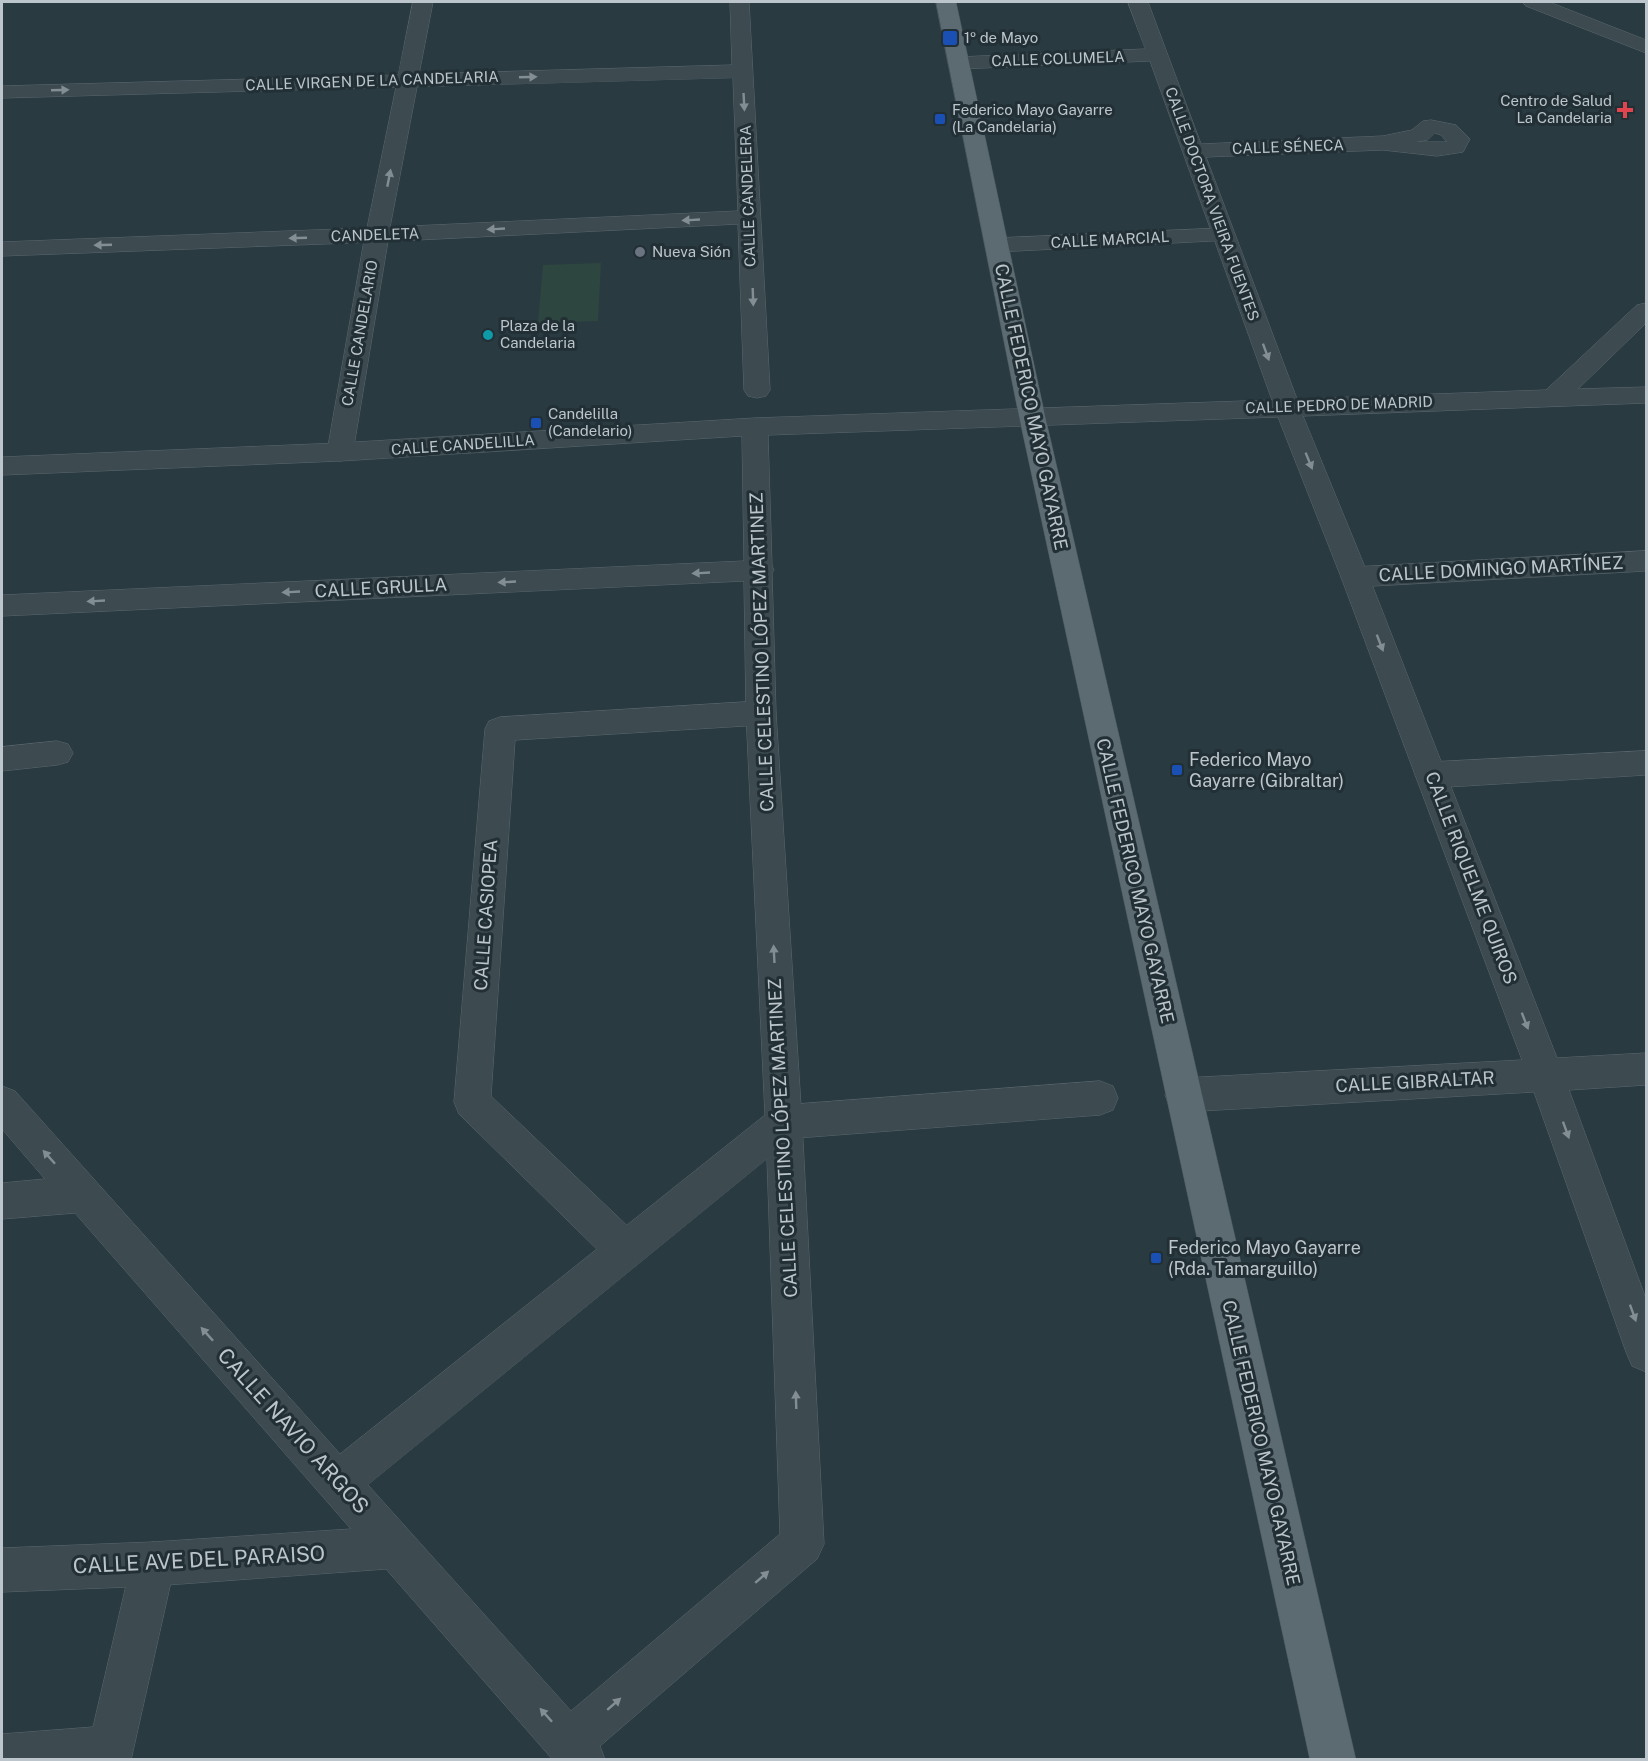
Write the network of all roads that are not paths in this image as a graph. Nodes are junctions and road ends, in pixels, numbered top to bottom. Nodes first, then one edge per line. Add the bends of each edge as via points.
1 (423, 2) edge
2 (740, 2) edge
3 (946, 2) edge
4 (1138, 2) edge
5 (1533, 2) edge
6 (1647, 47) edge
7 (1157, 56) junction
8 (958, 63) junction
9 (743, 71) junction
10 (408, 80) junction
11 (2, 92) edge
12 (1383, 144) dead end
13 (1192, 151) junction
14 (749, 217) junction
15 (377, 235) junction
16 (1223, 235) junction
17 (997, 245) junction
18 (2, 249) edge
19 (1644, 316) edge
20 (756, 390) dead end
21 (1647, 395) edge
22 (1552, 398) junction
23 (1287, 407) junction
24 (1032, 416) junction
25 (755, 427) junction
26 (340, 452) junction
27 (2, 466) edge
28 (1647, 561) edge
29 (760, 570) junction
30 (1355, 576) junction
31 (2, 606) edge
32 (761, 713) junction
33 (57, 753) dead end
34 (2, 759) edge
35 (1647, 763) edge
36 (1431, 775) junction
37 (1647, 1069) edge
38 (1546, 1075) junction
39 (1183, 1095) junction
40 (1100, 1098) dead end
41 (2, 1103) edge
42 (784, 1122) junction
43 (83, 1194) junction
44 (2, 1201) edge
45 (624, 1249) junction
46 (1647, 1352) edge
47 (339, 1482) junction
48 (397, 1547) junction
49 (153, 1564) junction
50 (2, 1570) edge
51 (577, 1751) edge
52 (109, 1754) edge
53 (2, 1757) edge
54 (1333, 1760) edge

1 - 10 street, CALLE CANDELARIO
2 - 9 street, CALLE CANDELERA
3 - 8 main road, CALLE FEDERICO MAYO GAYARRE
4 - 7 street, CALLE DOCTORA VIEIRA FUENTES
5 - 6 street
7 - 8 street, CALLE COLUMELA
7 - 13 street, CALLE DOCTORA VIEIRA FUENTES
8 - 17 main road, CALLE FEDERICO MAYO GAYARRE
10 -> 9 street, CALLE VIRGEN DE LA CANDELARIA
9 -> 14 street, CALLE CANDELERA
11 -> 10 street, CALLE VIRGEN DE LA CANDELARIA
15 -> 10 street, CALLE CANDELARIO
12 - 13 street, CALLE SÉNECA
13 - 16 street, CALLE DOCTORA VIEIRA FUENTES
14 -> 15 street, CANDELETA
14 -> 20 street, CALLE CANDELERA
15 -> 18 street, CANDELETA
15 - 26 street, CALLE CANDELARIO
16 - 17 street, CALLE MARCIAL
16 -> 23 street, CALLE DOCTORA VIEIRA FUENTES
17 - 24 main road, CALLE FEDERICO MAYO GAYARRE
19 - 22 street
21 - 22 street, CALLE PEDRO DE MADRID
22 - 23 street, CALLE PEDRO DE MADRID
23 - 24 street, CALLE PEDRO DE MADRID
23 -> 30 street, CALLE RIQUELME QUIROS
24 - 25 street, CALLE CANDELILLA
24 - 39 main road, CALLE FEDERICO MAYO GAYARRE
25 - 26 street, CALLE CANDELILLA
25 - 29 street, CALLE CELESTINO LÓPEZ MARTINEZ
26 - 27 street, CALLE CANDELILLA
28 - 30 street, CALLE DOMINGO MARTÍNEZ
29 -> 31 street, CALLE GRULLA
29 - 32 street, CALLE CELESTINO LÓPEZ MARTINEZ
30 -> 36 street, CALLE RIQUELME QUIROS
42 -> 32 street, CALLE CELESTINO LÓPEZ MARTINEZ
32 - 45 street, CALLE CASIOPEA via 500,729 472,1102
33 - 34 street
35 - 36 street
36 -> 38 street, CALLE RIQUELME QUIROS
37 - 38 street, CALLE GIBRALTAR
38 - 39 street, CALLE GIBRALTAR
38 -> 46 street, CALLE RIQUELME QUIROS
39 - 54 main road, CALLE FEDERICO MAYO GAYARRE
40 - 42 street
43 -> 41 street, CALLE NAVIO ARGOS
42 - 45 street
51 -> 42 street, CALLE CELESTINO LÓPEZ MARTINEZ via 802,1544
43 - 44 street
47 -> 43 street, CALLE NAVIO ARGOS
45 - 47 street
47 - 48 street, CALLE NAVIO ARGOS
48 - 49 street, CALLE AVE DEL PARAISO
51 -> 48 street, CALLE NAVIO ARGOS
49 - 50 street, CALLE AVE DEL PARAISO
49 - 52 street
52 - 53 street

